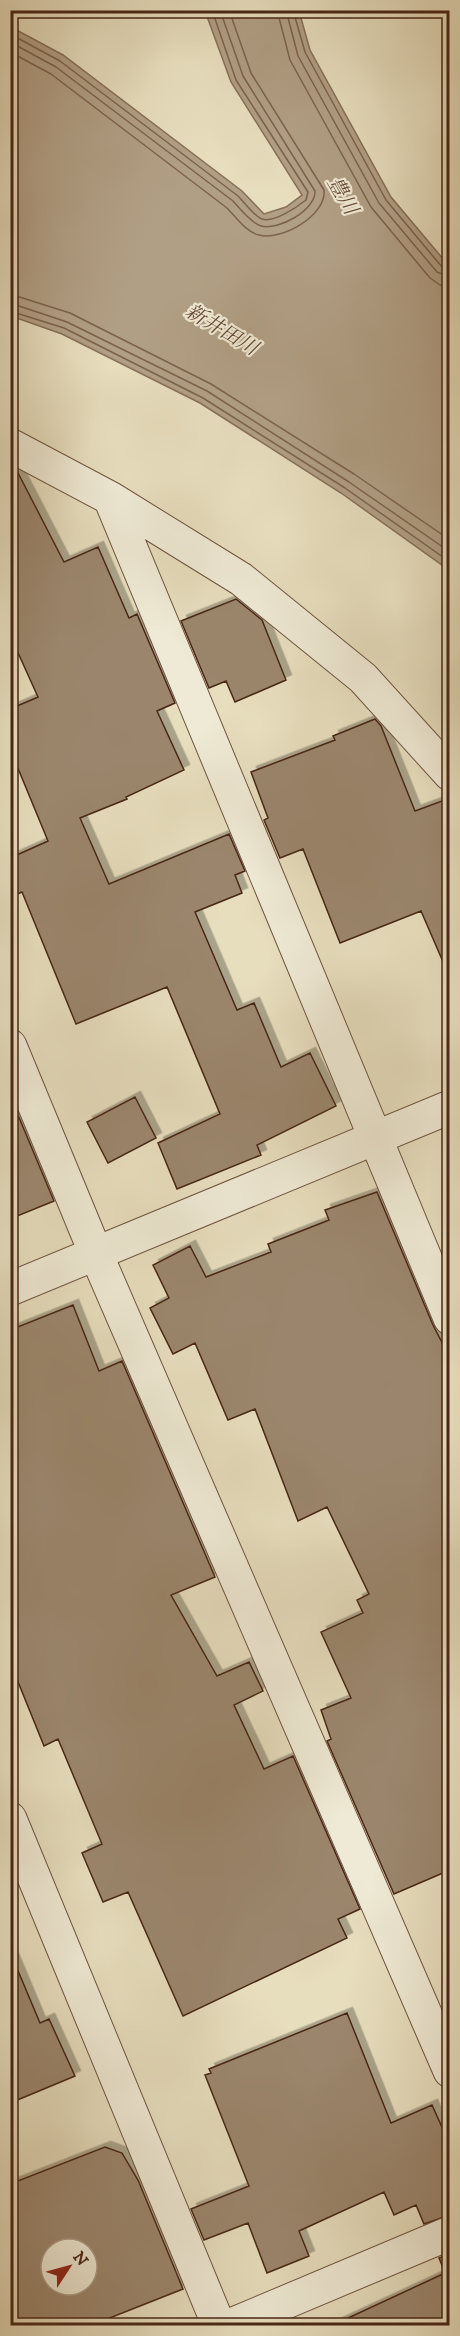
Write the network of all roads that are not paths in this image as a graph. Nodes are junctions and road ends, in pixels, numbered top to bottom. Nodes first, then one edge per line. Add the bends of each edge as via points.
1 (10, 445) edge
2 (110, 498) junction
3 (450, 774) edge
4 (10, 1046) edge
5 (450, 1107) edge
6 (374, 1139) junction
7 (96, 1254) junction
8 (10, 1289) edge
9 (450, 1318) edge
10 (10, 1820) edge
11 (450, 2071) edge
12 (450, 2233) edge
13 (219, 2325) edge
14 (229, 2325) edge

1 - 2 street
2 - 3 street via 241,579 363,678
2 - 6 street
4 - 7 street
5 - 6 street
6 - 7 street
6 - 9 street
7 - 8 street
7 - 11 street
10 - 13 street
12 - 14 street

